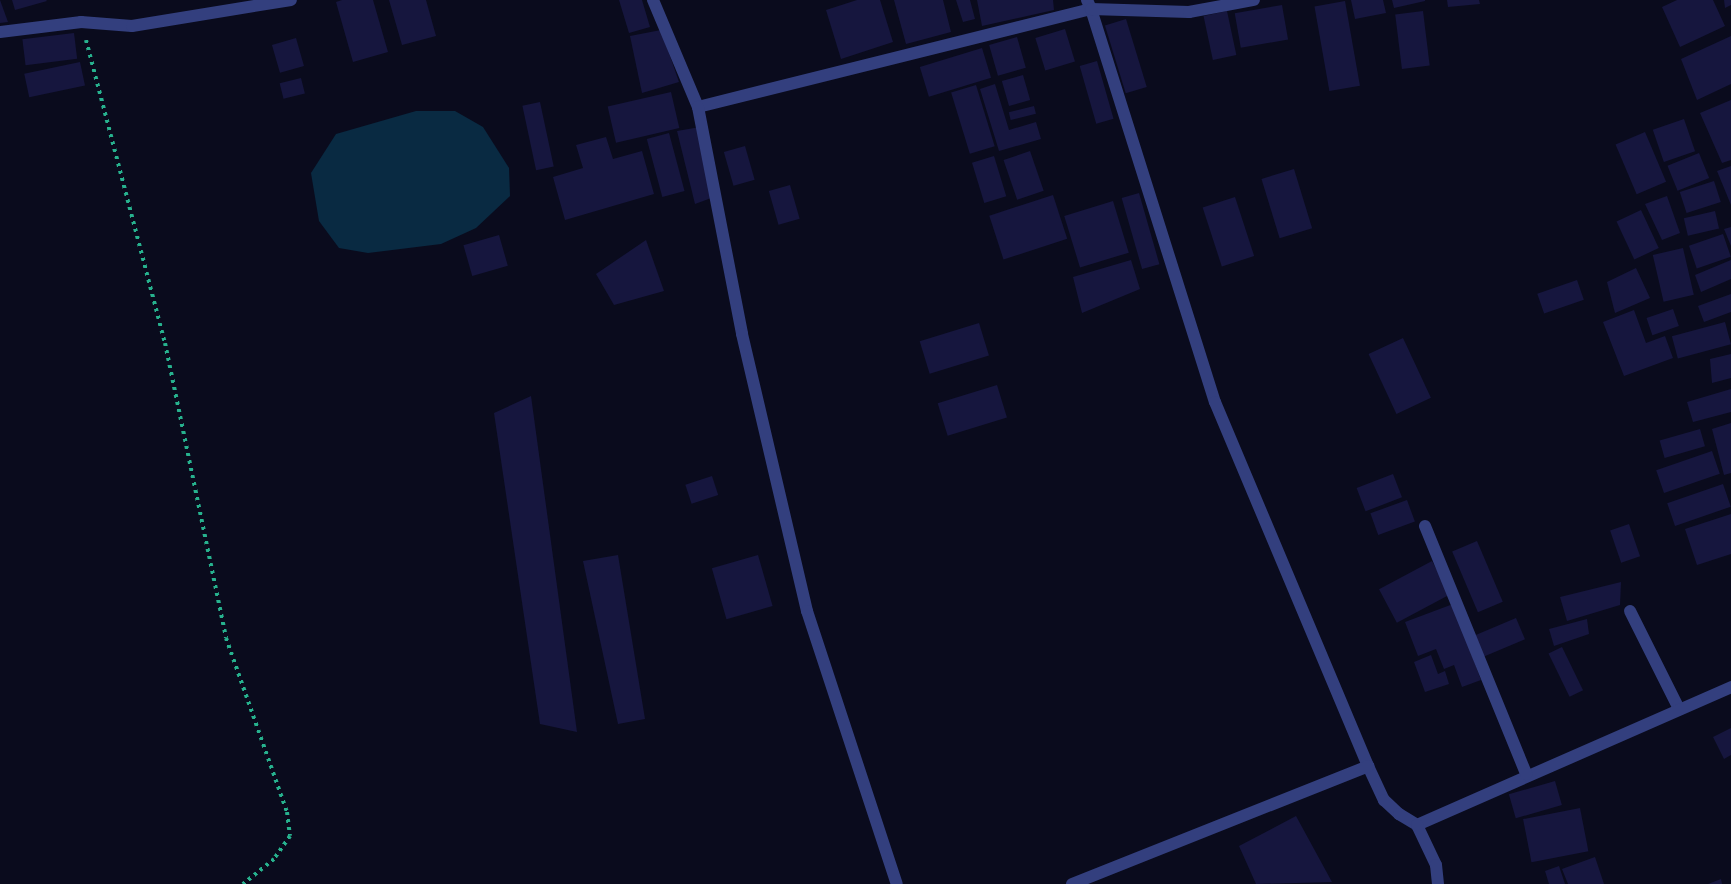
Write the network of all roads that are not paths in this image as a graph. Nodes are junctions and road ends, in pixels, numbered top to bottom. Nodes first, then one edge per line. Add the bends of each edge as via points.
1 (291, 0) edge
2 (653, 0) edge
3 (1254, 0) edge
4 (1089, 4) edge
5 (0, 32) edge
6 (698, 107) junction
7 (1425, 526) dead end
8 (1630, 611) dead end
9 (1731, 687) edge
10 (1679, 709) junction
11 (1368, 766) junction
12 (1526, 774) junction
13 (1417, 825) junction
14 (897, 884) edge
15 (1072, 884) edge
16 (1438, 884) edge

1 - 5 street via 132,26 81,22
2 - 6 street
3 - 4 street via 1189,12
4 - 6 street
4 - 11 street via 1215,402
6 - 14 street via 742,334 807,610
7 - 12 street
8 - 10 street
9 - 10 street
10 - 12 street
11 - 13 street via 1384,800
11 - 15 street
12 - 13 street
13 - 16 street via 1436,866

